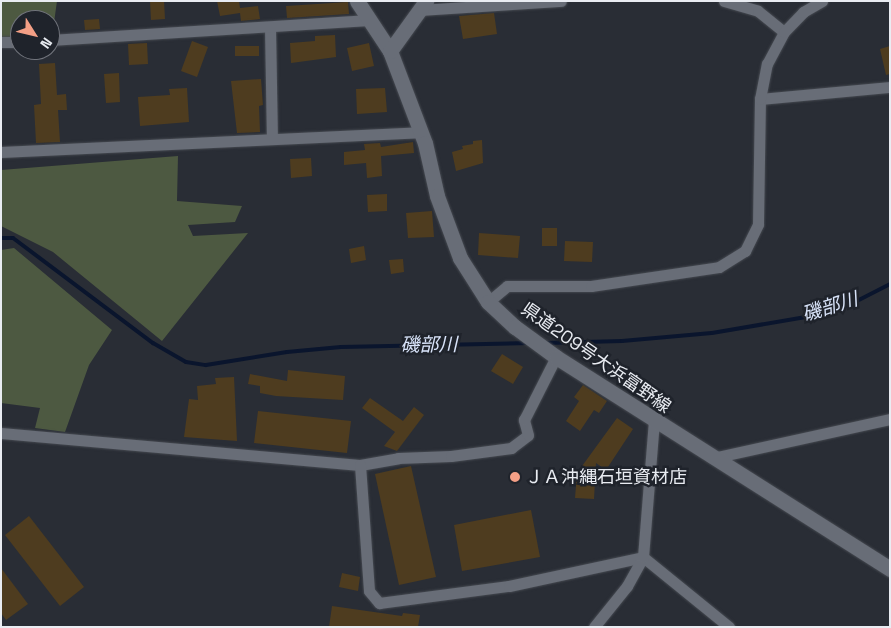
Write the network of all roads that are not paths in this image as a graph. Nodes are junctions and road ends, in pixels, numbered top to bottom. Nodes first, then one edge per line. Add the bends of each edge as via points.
1 (357, 1) edge
2 (561, 1) edge
3 (724, 1) edge
4 (822, 1) edge
5 (424, 6) edge
6 (369, 20) junction
7 (270, 27) junction
8 (784, 32) junction
9 (60, 39) edge
10 (390, 51) junction
11 (890, 87) edge
12 (760, 99) junction
13 (420, 132) junction
14 (272, 139) junction
15 (1, 152) edge
16 (488, 302) junction
17 (556, 357) junction
18 (890, 419) edge
19 (654, 421) junction
20 (1, 433) edge
21 (713, 458) junction
22 (360, 465) junction
23 (642, 557) junction
24 (890, 569) edge
25 (594, 627) edge
26 (729, 627) edge

1 - 6 main road, 県道209号大浜富野線
2 - 5 street
3 - 8 street via 758,11
4 - 8 street via 803,12
5 - 10 main road
6 - 7 street
6 - 10 main road, 県道209号大浜富野線
7 - 9 street
7 - 14 street
8 - 12 street via 767,64
10 - 13 main road, 県道209号大浜富野線
11 - 12 street
12 - 16 street via 758,224 754,238 733,260 719,266 591,286 519,284 496,292
13 - 14 street
13 - 16 main road, 県道209号大浜富野線 via 460,258
14 - 15 street
16 - 17 main road, 県道209号大浜富野線
17 - 19 main road, 県道209号大浜富野線
17 - 22 street via 524,420 528,435 511,448 451,456 398,458
18 - 21 street
19 - 21 main road, 県道209号大浜富野線
19 - 23 street
20 - 22 street
21 - 24 main road, 県道209号大浜富野線
22 - 23 street via 369,591 379,603 510,586
23 - 25 street via 627,586
23 - 26 street

